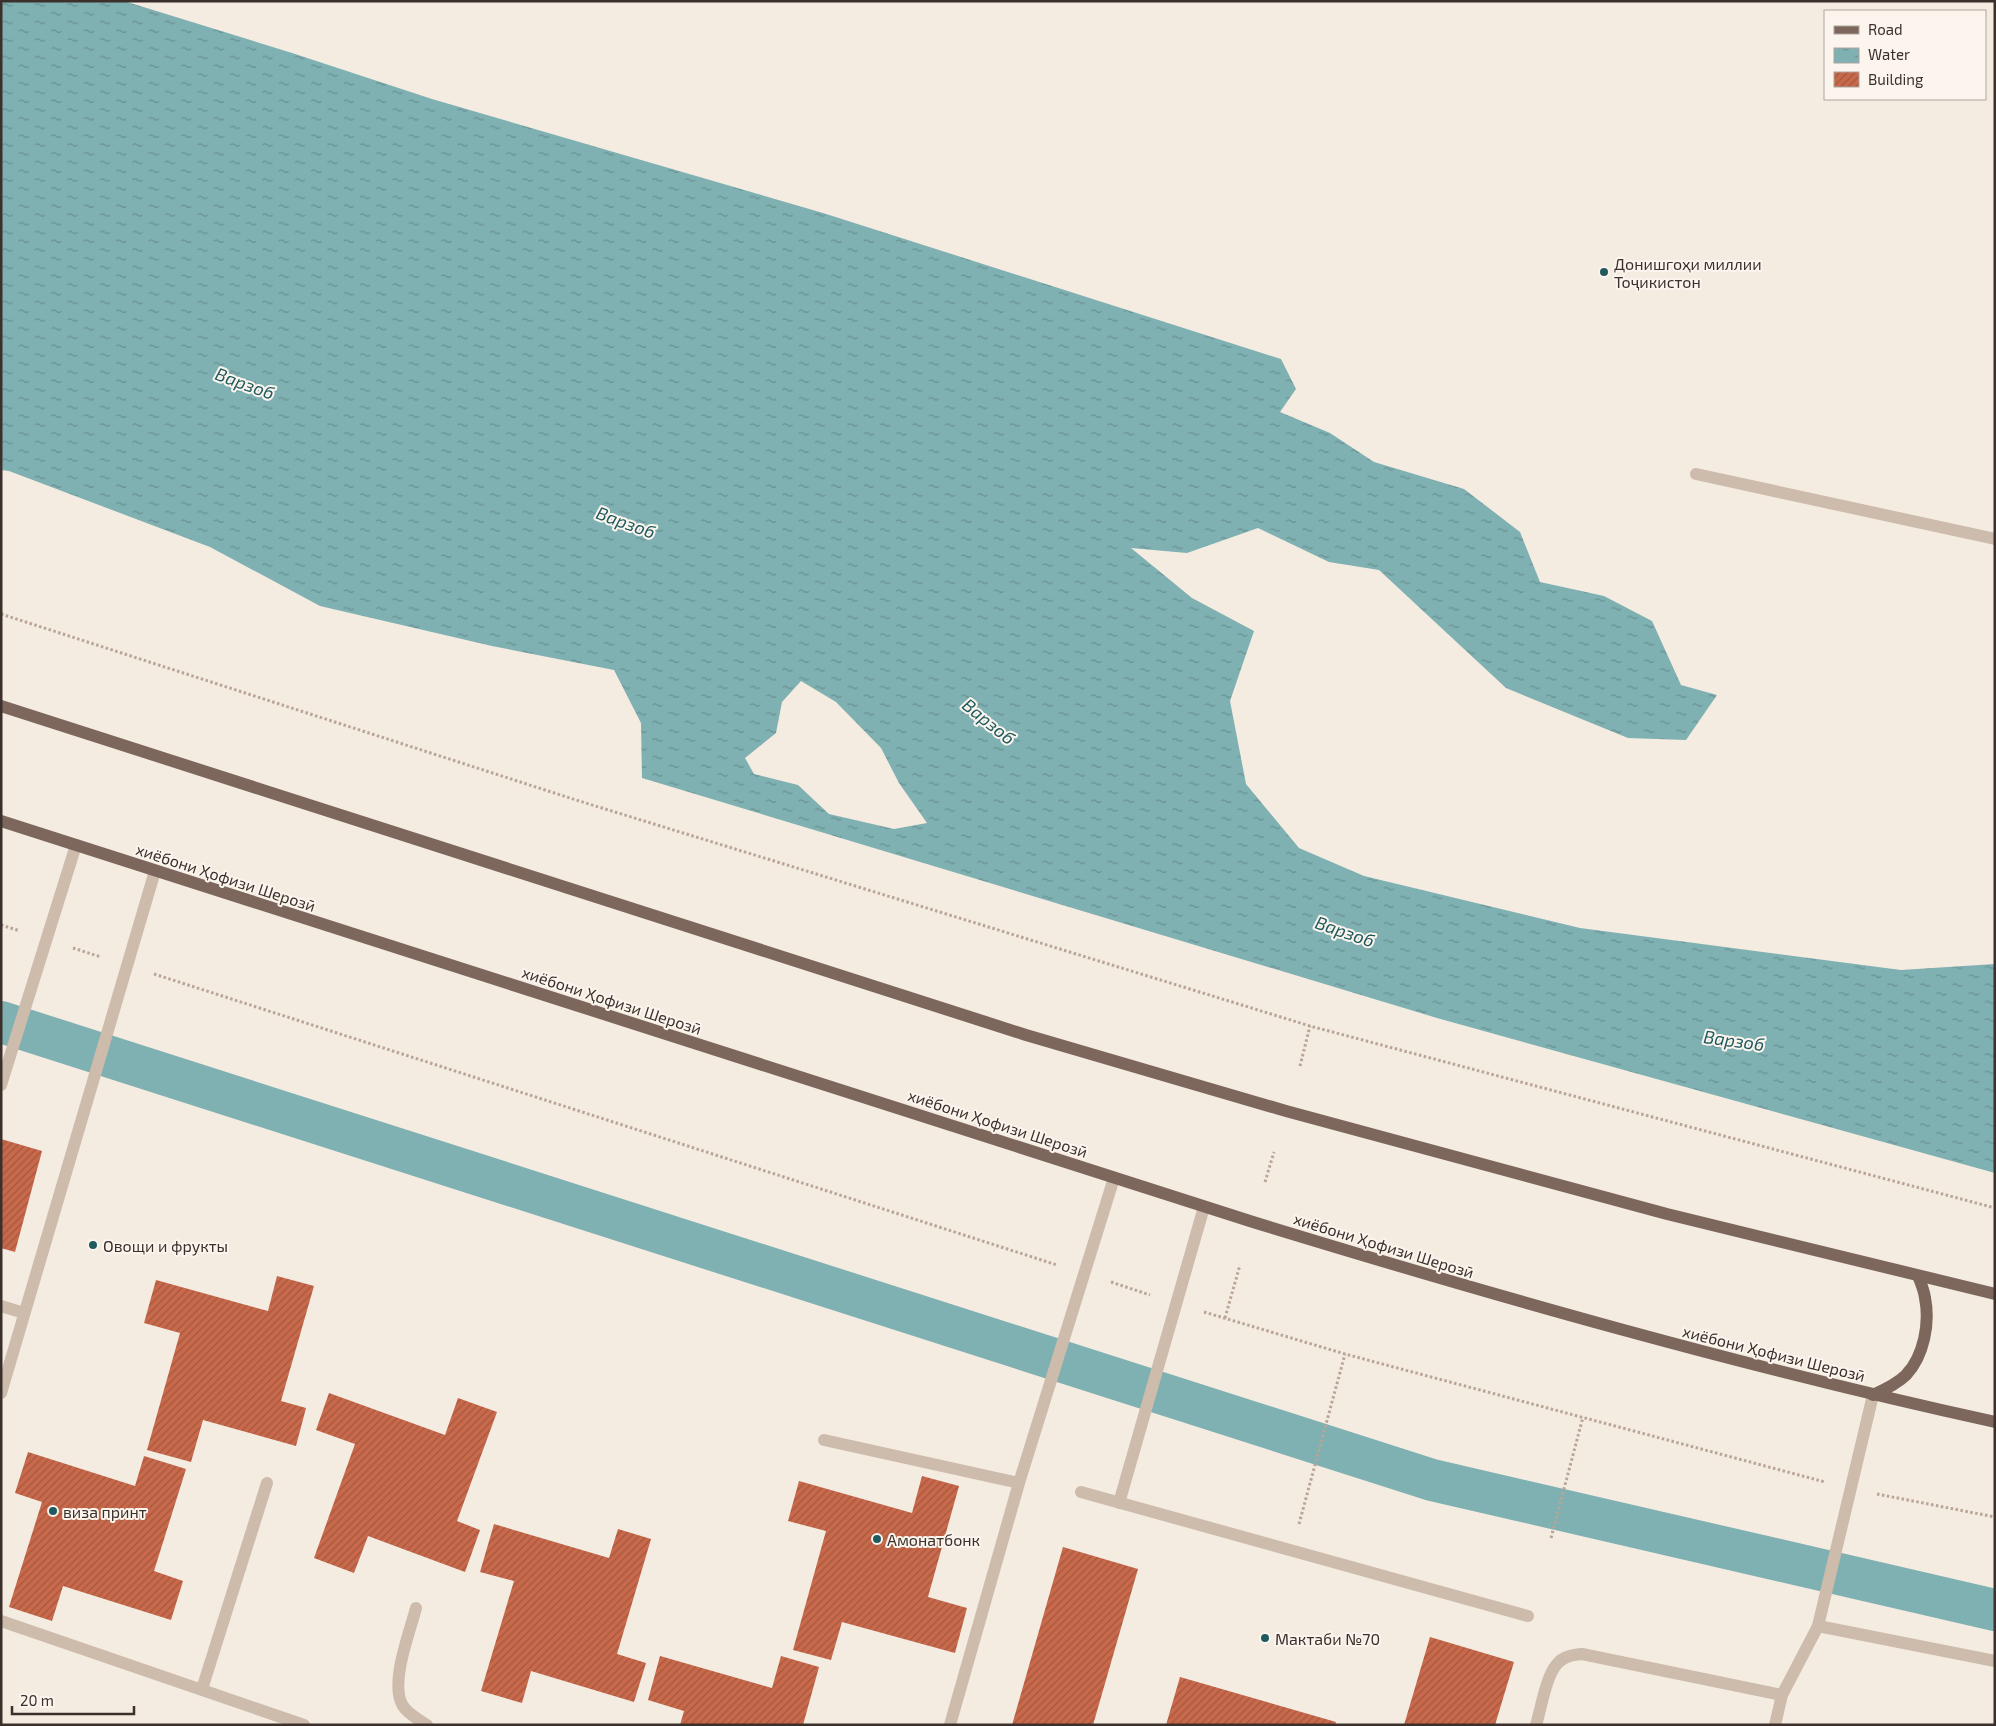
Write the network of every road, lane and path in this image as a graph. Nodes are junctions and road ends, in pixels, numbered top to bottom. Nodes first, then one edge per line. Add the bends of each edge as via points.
1 (1696, 474) dead end
2 (1995, 539) edge
3 (1, 614) edge
4 (1, 706) edge
5 (1, 821) edge
6 (76, 845) junction
7 (154, 871) junction
8 (1, 925) edge
9 (46, 940) junction
10 (126, 965) junction
11 (1310, 1026) junction
12 (1300, 1066) dead end
13 (1, 1085) edge
14 (1274, 1152) dead end
15 (1114, 1178) junction
16 (1265, 1182) dead end
17 (1204, 1207) junction
18 (1995, 1208) edge
19 (1240, 1265) dead end
20 (1084, 1274) junction
21 (1918, 1276) junction
22 (1995, 1294) edge
23 (1176, 1303) junction
24 (1, 1306) edge
25 (24, 1313) junction
26 (1225, 1318) junction
27 (1346, 1354) junction
28 (1, 1393) edge
29 (1873, 1395) junction
30 (1583, 1417) junction
31 (1995, 1422) edge
32 (824, 1440) dead end
33 (266, 1483) dead end
34 (1019, 1483) junction
35 (1850, 1488) junction
36 (1081, 1492) dead end
37 (1120, 1503) junction
38 (1995, 1517) edge
39 (1551, 1538) dead end
40 (1292, 1550) junction
41 (416, 1608) dead end
42 (1528, 1616) dead end
43 (1, 1621) edge
44 (1818, 1626) junction
45 (1995, 1661) edge
46 (202, 1689) junction
47 (1782, 1695) junction
48 (304, 1725) edge
49 (427, 1725) edge
50 (950, 1725) edge
51 (1536, 1725) edge
52 (1775, 1725) edge

1 - 2 street
3 - 11 path via 576,800
4 - 21 main road via 1026,1035 1286,1111 1657,1211
5 - 6 main road, хиёбони Ҳофизи Шерозӣ
6 - 7 main road, хиёбони Ҳофизи Шерозӣ
6 - 9 street
7 - 10 street
7 - 15 main road, хиёбони Ҳофизи Шерозӣ
8 - 9 path
9 - 10 path
9 - 13 street
10 - 20 path
10 - 25 street
11 - 12 path
11 - 18 path
14 - 16 path
15 - 17 main road, хиёбони Ҳофизи Шерозӣ
15 - 20 street
17 - 23 street
17 - 29 main road, хиёбони Ҳофизи Шерозӣ via 1643,1336
19 - 26 path
20 - 23 path
20 - 34 street
21 - 22 main road
21 - 29 main road via 1927,1316 1918,1358 1906,1375
23 - 26 path
23 - 37 street
24 - 25 street
25 - 28 street
26 - 27 path
27 - 30 path
27 - 40 path
29 - 31 main road, хиёбони Ҳофизи Шерозӣ
29 - 35 street
30 - 35 path
30 - 39 path
32 - 34 street
33 - 46 street
34 - 50 street
35 - 38 path
35 - 44 street
36 - 37 street
37 - 40 street
40 - 42 street
41 - 49 street via 397,1692 402,1705
43 - 46 street
44 - 45 street
44 - 47 street
46 - 48 street
47 - 51 street via 1590,1656 1569,1656 1557,1663 1550,1677
47 - 52 street

